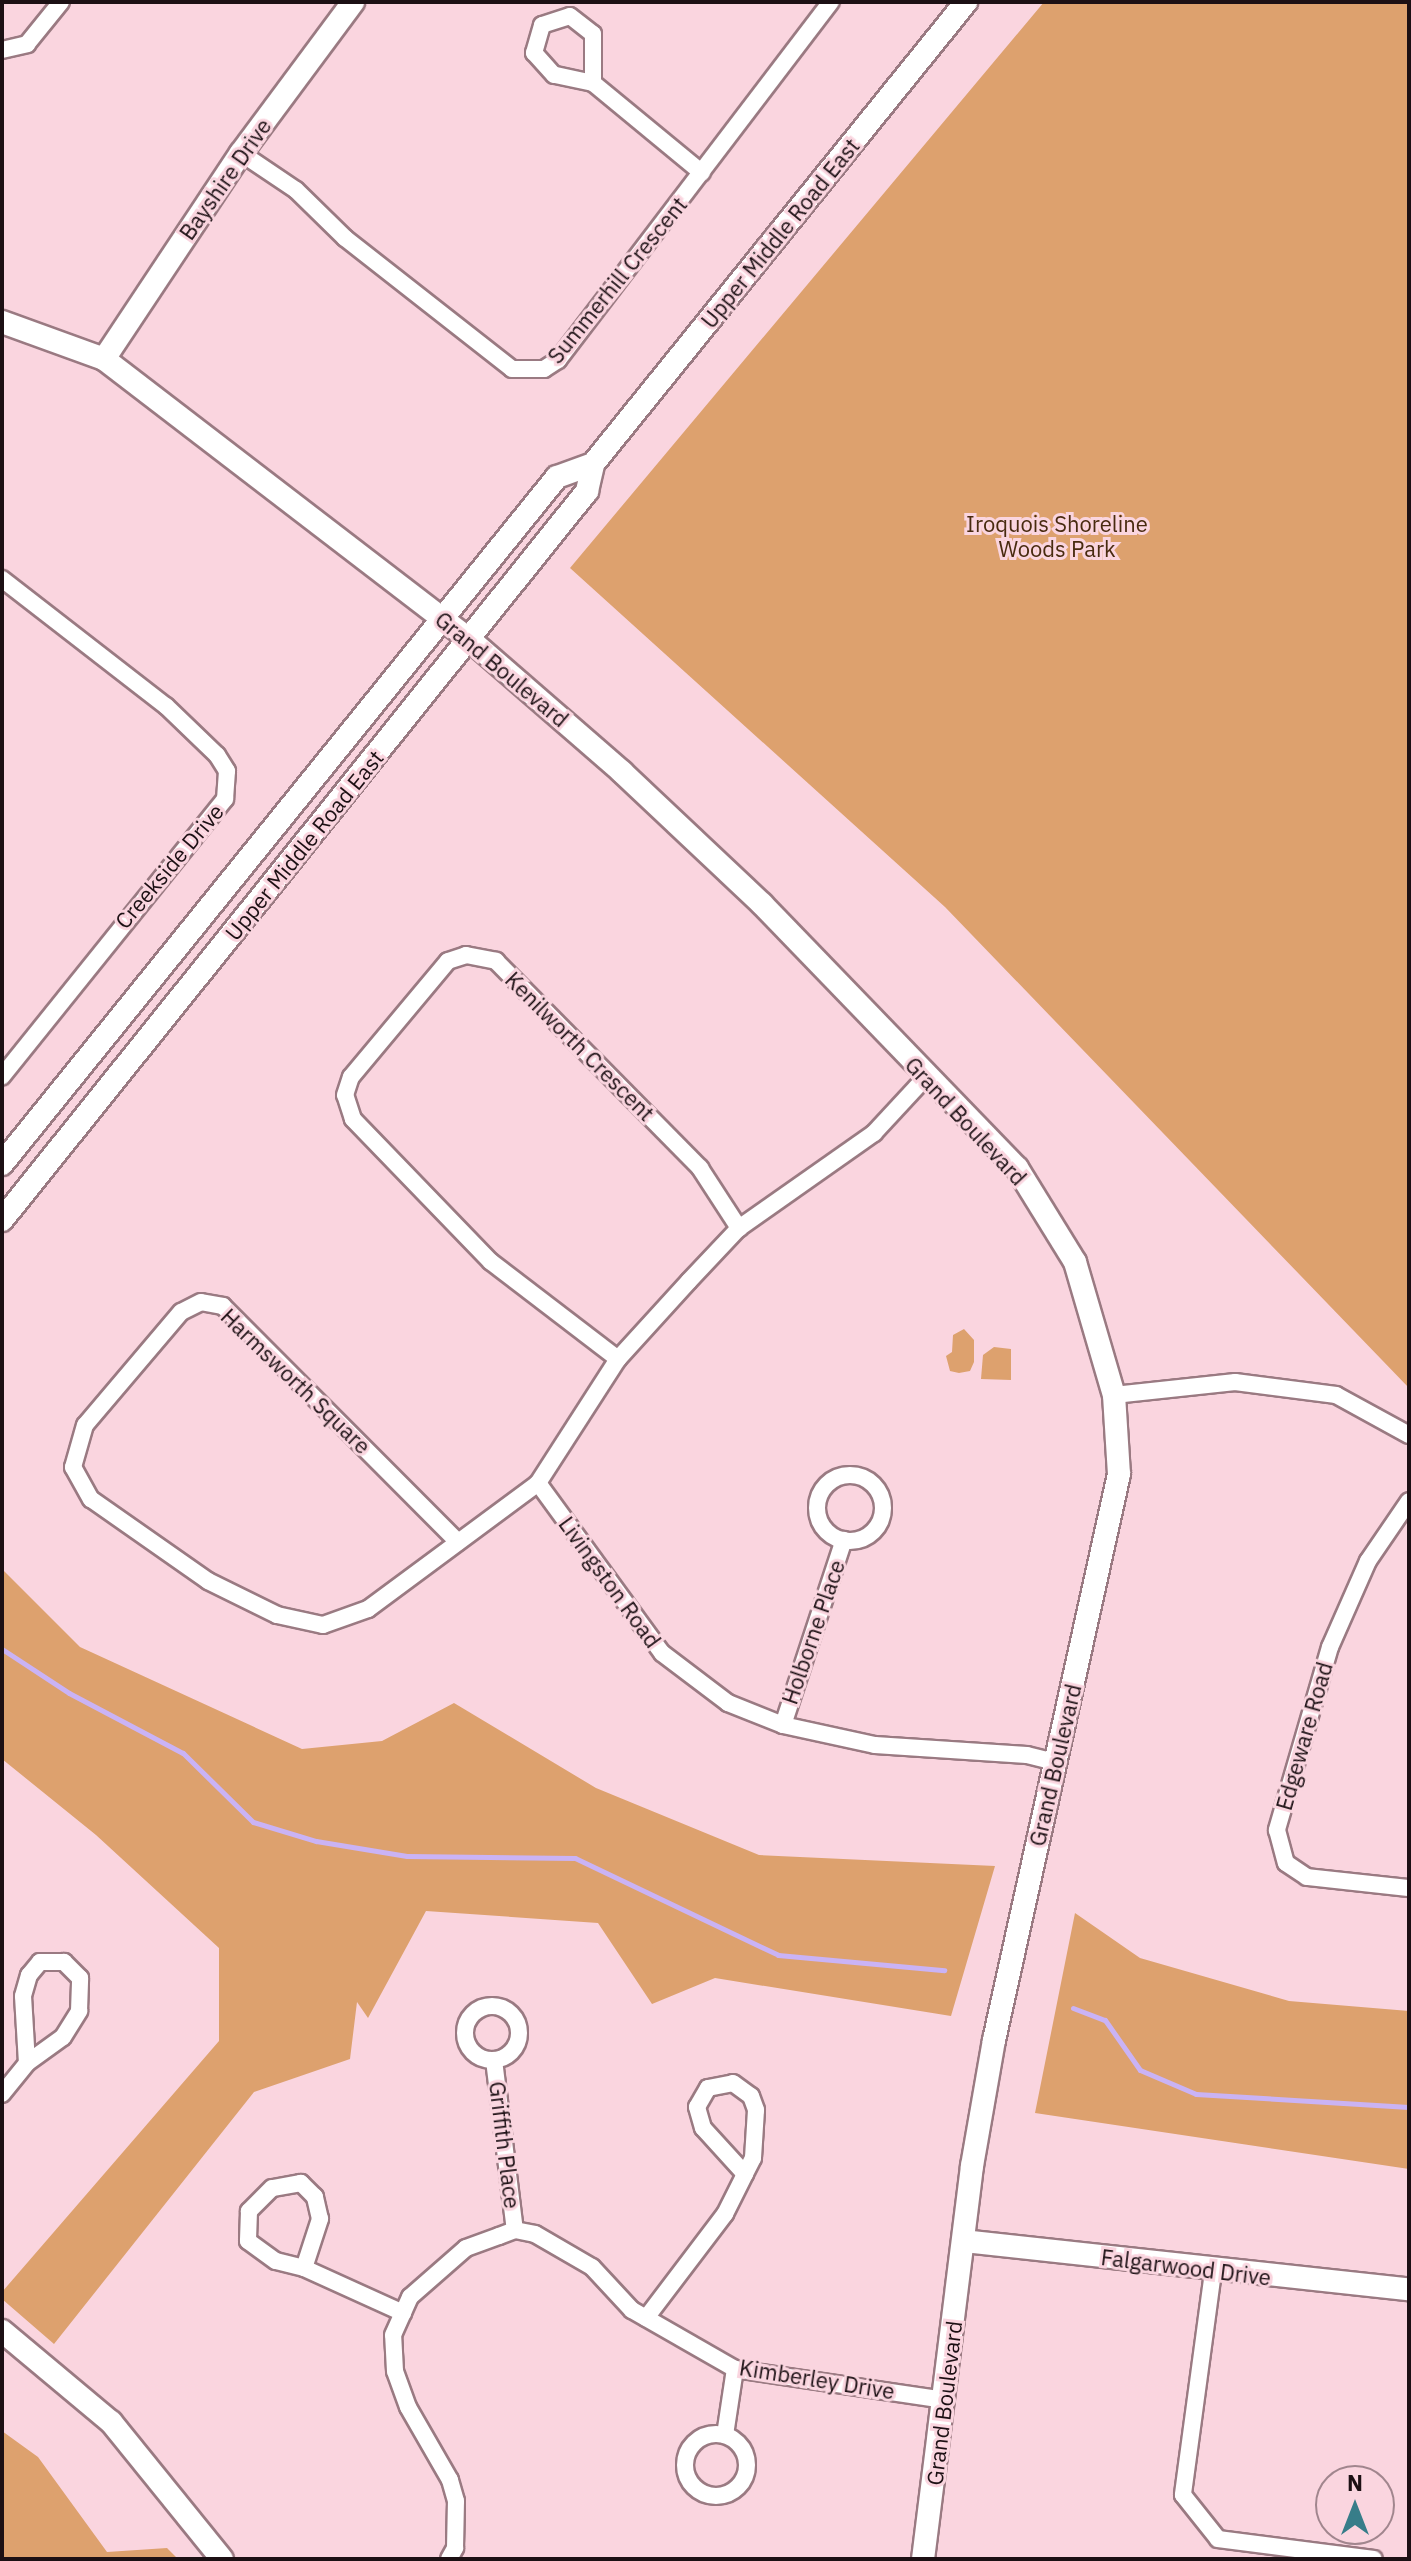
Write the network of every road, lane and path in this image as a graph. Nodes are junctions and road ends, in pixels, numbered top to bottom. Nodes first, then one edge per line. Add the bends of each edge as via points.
1 (61, 2) edge
2 (353, 2) edge
3 (831, 2) edge
4 (966, 2) edge
5 (2, 50) edge
6 (593, 83) junction
7 (241, 153) junction
8 (702, 173) junction
9 (2, 322) edge
10 (104, 359) junction
11 (593, 464) junction
12 (2, 579) edge
13 (444, 620) junction
14 (468, 638) junction
15 (2, 1076) edge
16 (925, 1078) junction
17 (2, 1164) edge
18 (2, 1220) edge
19 (739, 1228) junction
20 (618, 1359) junction
21 (1114, 1395) junction
22 (1409, 1435) edge
23 (538, 1483) junction
24 (1409, 1501) edge
25 (844, 1540) junction
26 (458, 1542) junction
27 (783, 1725) junction
28 (1056, 1762) junction
29 (1409, 1888) edge
30 (494, 2060) dead end
31 (27, 2063) junction
32 (2, 2094) edge
33 (745, 2174) junction
34 (515, 2230) junction
35 (964, 2241) junction
36 (304, 2268) junction
37 (1213, 2272) junction
38 (1409, 2289) edge
39 (403, 2313) junction
40 (646, 2318) junction
41 (2, 2331) edge
42 (735, 2369) junction
43 (944, 2400) junction
44 (725, 2435) dead end
45 (222, 2559) edge
46 (449, 2559) edge
47 (923, 2559) edge
48 (1374, 2559) edge

1 - 5 street via 27,44
2 - 7 street, Bayshire Drive
3 - 8 street, Summerhill Crescent
4 - 11 street, Upper Middle Road East
6 - 6 street via 595,44 587,26 570,16 550,19 536,33 538,63 554,75
6 - 8 street
7 - 8 street, Summerhill Crescent via 296,190 345,238 512,369 527,372 558,360
7 - 10 street, Bayshire Drive
9 - 10 street, Grand Boulevard
10 - 13 street, Grand Boulevard
11 - 13 street, Upper Middle Road East via 557,477
11 - 14 street, Upper Middle Road East via 587,491
12 - 15 street, Creekside Drive via 166,706 227,771 225,799 172,858
13 - 14 street, Grand Boulevard
13 - 17 street, Upper Middle Road East
14 - 16 street, Grand Boulevard via 762,904
14 - 18 street, Upper Middle Road East
16 - 19 street, Harmsworth Square via 874,1133
16 - 21 street, Grand Boulevard via 1017,1168 1075,1262
19 - 20 street, Harmsworth Square
19 - 20 street, Kenilworth Crescent via 700,1168 496,961 466,955 448,961 351,1077 345,1095 353,1119 491,1262
20 - 23 street, Harmsworth Square
21 - 22 street via 1235,1382 1336,1395
21 - 28 street, Grand Boulevard via 1119,1474
23 - 26 street, Harmsworth Square
23 - 27 street, Livingston Road via 662,1653 728,1703
24 - 29 street, Edgeware Road via 1368,1561 1330,1647 1277,1830 1286,1863 1307,1877
25 - 25 street, Holborne Place via 866,1537 883,1510 877,1489 859,1477 838,1478 819,1501 826,1530
25 - 27 street, Holborne Place
26 - 26 street, Harmsworth Square via 223,1306 201,1302 181,1312 85,1425 73,1467 91,1499 208,1581 277,1615 323,1625 368,1609
27 - 28 street, Livingston Road via 875,1745 1027,1755
28 - 35 street, Grand Boulevard via 994,2040
30 - 34 street, Griffith Place
31 - 31 street via 63,2037 79,2011 80,1978 64,1962 40,1962 29,1975 23,1996
31 - 32 street
33 - 33 street via 753,2158 756,2110 751,2096 733,2083 708,2088 697,2107 703,2128
33 - 40 street via 725,2214
34 - 39 street via 466,2248 410,2297
34 - 40 street, Kimberley Drive via 535,2234 592,2267
35 - 37 street, Falgarwood Drive
35 - 43 street, Grand Boulevard
36 - 36 street via 276,2261 248,2241 249,2211 272,2188 301,2183 315,2197 320,2219
36 - 39 street
37 - 38 street, Falgarwood Drive
37 - 48 street via 1183,2495 1218,2539
39 - 46 street via 393,2335 395,2371 408,2407 450,2480 456,2501 455,2548
40 - 42 street, Kimberley Drive
41 - 45 street via 111,2422
42 - 43 street, Kimberley Drive
42 - 44 street
43 - 47 street, Grand Boulevard

